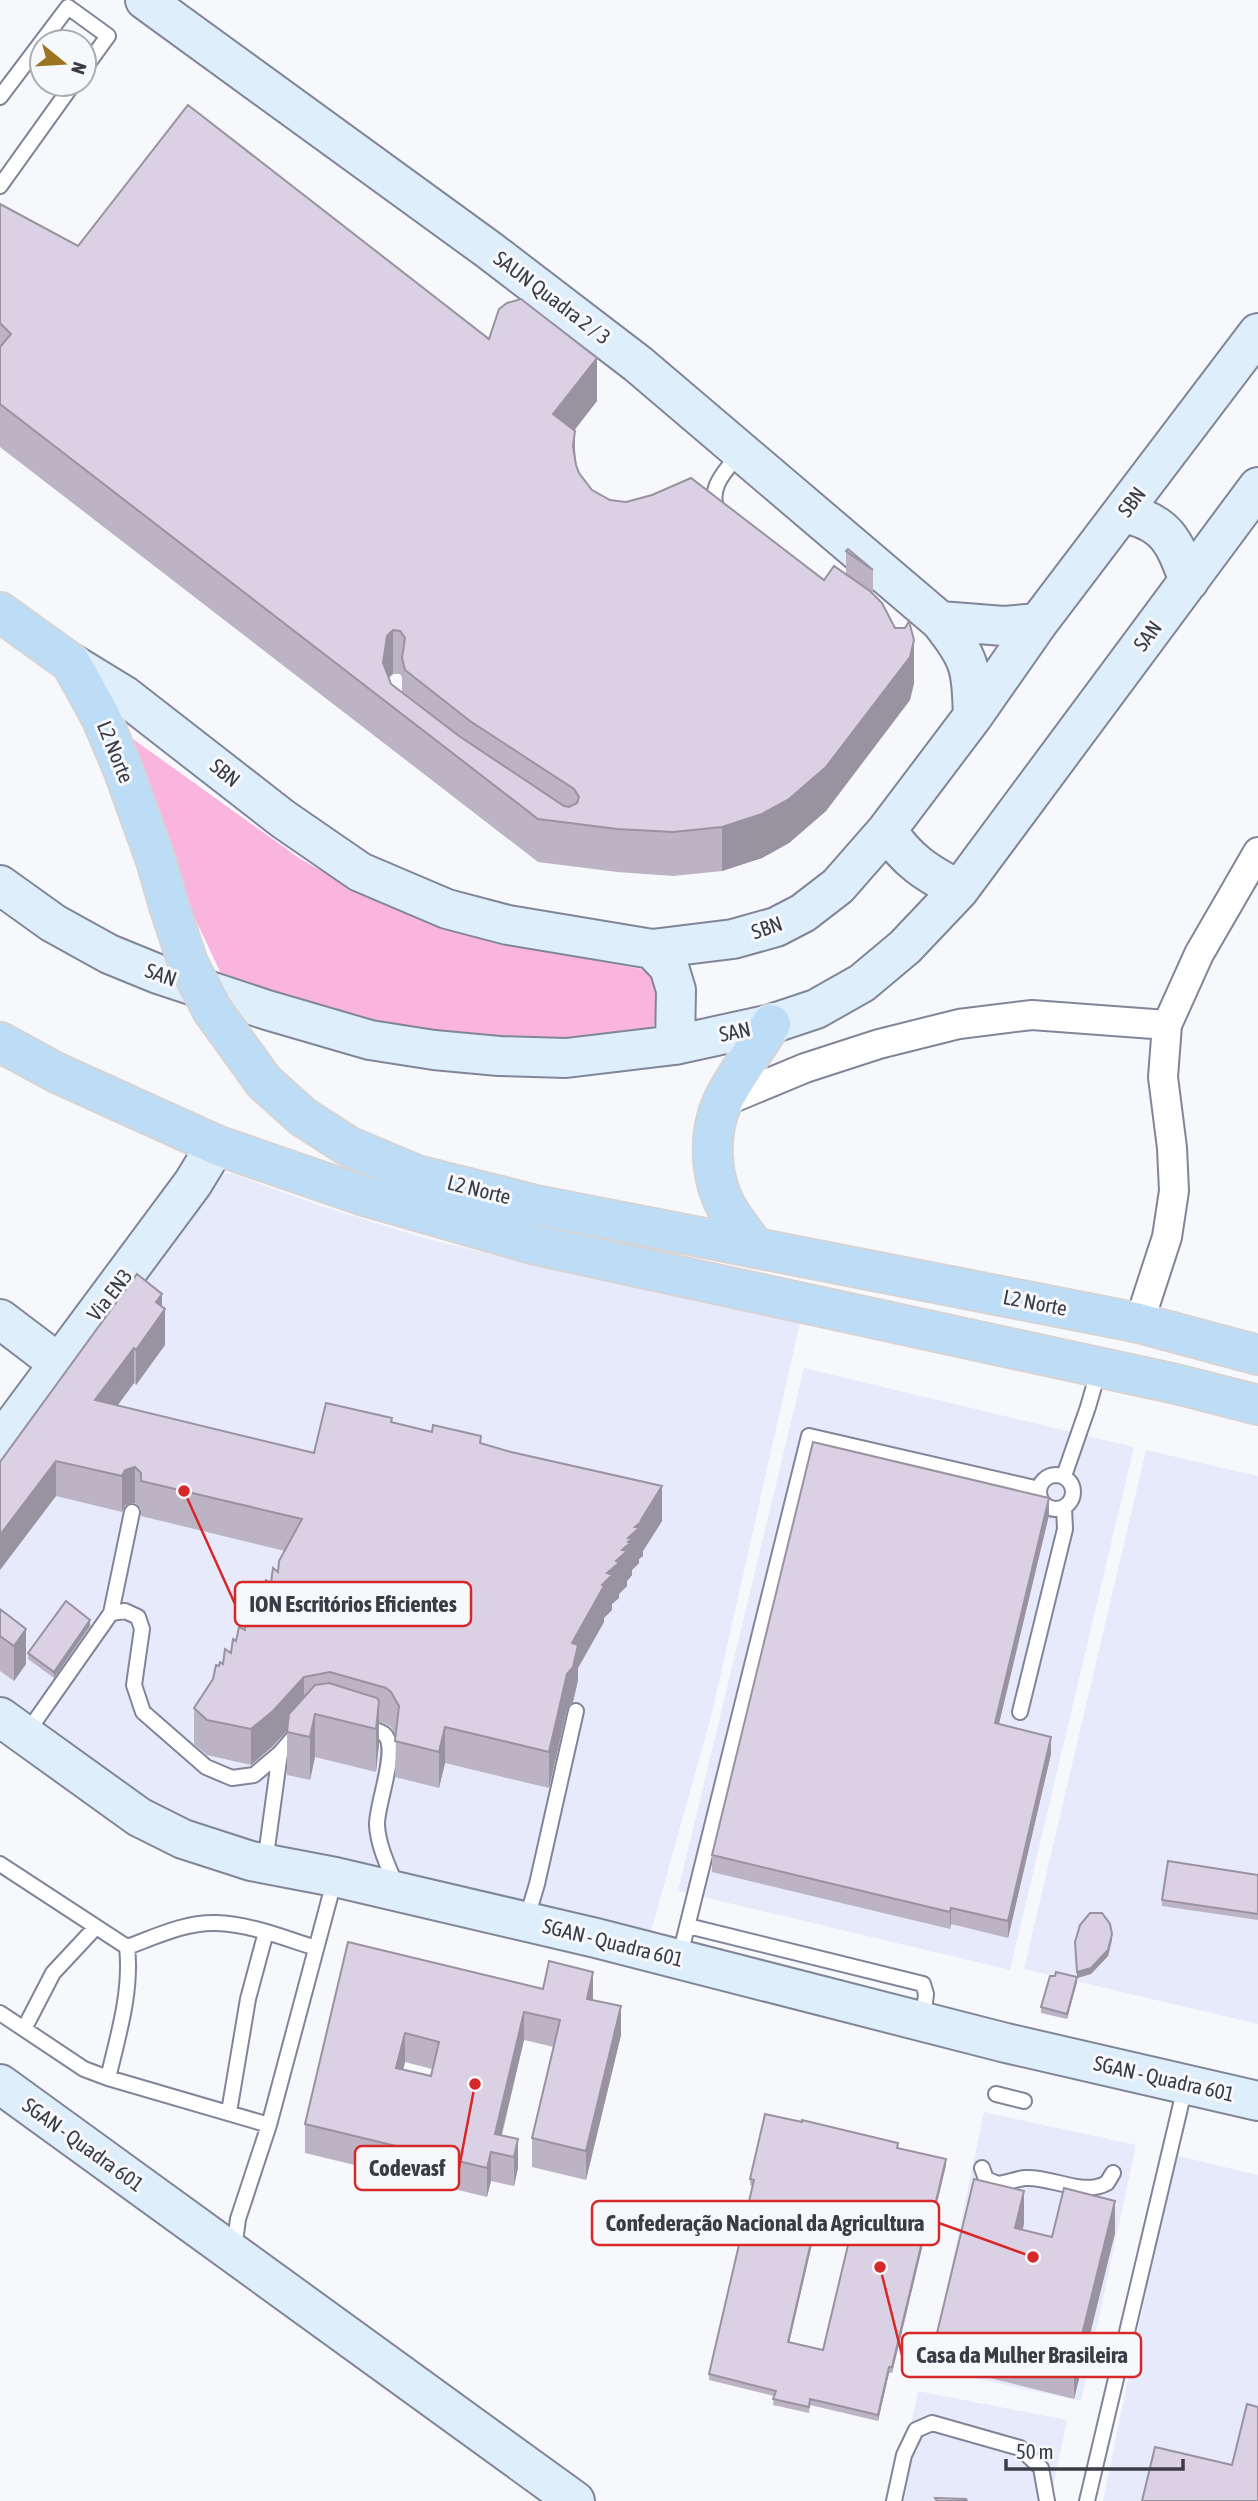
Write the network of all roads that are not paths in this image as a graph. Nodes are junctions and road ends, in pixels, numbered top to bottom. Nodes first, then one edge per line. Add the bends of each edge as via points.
1 (145, 0) edge
2 (52, 28) edge
3 (97, 28) edge
4 (98, 29) edge
5 (98, 50) edge
6 (28, 60) edge
7 (0, 97) edge
8 (64, 98) edge
9 (0, 186) edge
10 (1258, 333) edge
11 (742, 451) junction
12 (1258, 487) edge
13 (1124, 513) junction
14 (731, 527) edge
15 (1189, 581) junction
16 (0, 612) edge
17 (940, 621) junction
18 (1038, 623) junction
19 (71, 663) junction
20 (973, 716) junction
21 (887, 830) junction
22 (1258, 852) edge
23 (0, 885) edge
24 (959, 890) junction
25 (652, 949) junction
26 (771, 1024) junction
27 (1167, 1025) junction
28 (0, 1042) edge
29 (675, 1045) junction
30 (723, 1102) junction
31 (216, 1145) junction
32 (755, 1248) junction
33 (0, 1319) edge
34 (1139, 1323) junction
35 (1254, 1353) edge
36 (58, 1363) junction
37 (1099, 1367) junction
38 (1258, 1405) edge
39 (0, 1443) edge
40 (1064, 1476) junction
41 (1039, 1489) junction
42 (1064, 1508) junction
43 (132, 1512) dead end
44 (111, 1613) junction
45 (576, 1711) dead end
46 (1020, 1712) dead end
47 (310, 1719) edge
48 (351, 1723) edge
49 (13, 1726) edge
50 (280, 1753) junction
51 (0, 1864) edge
52 (265, 1864) junction
53 (335, 1877) junction
54 (398, 1892) junction
55 (526, 1922) junction
56 (95, 1928) junction
57 (266, 1932) junction
58 (683, 1943) junction
59 (127, 1947) junction
60 (316, 1948) junction
61 (0, 2013) edge
62 (24, 2029) junction
63 (108, 2078) junction
64 (0, 2084) edge
65 (1186, 2084) junction
66 (996, 2094) dead end
67 (1024, 2101) dead end
68 (1258, 2101) edge
69 (229, 2112) junction
70 (269, 2125) junction
71 (982, 2168) dead end
72 (1113, 2174) dead end
73 (234, 2254) junction
74 (575, 2501) edge
75 (894, 2501) edge
76 (1046, 2501) edge
77 (1087, 2501) edge

1 - 11 street, SAUN Quadra 2 / 3 via 500,258
2 - 3 lane via 68,7
4 - 5 lane via 108,36
6 - 7 lane
8 - 9 lane
10 - 13 street, SBN
11 - 14 lane via 721,475 713,494 721,520
11 - 17 street, SAUN Quadra 2 / 3
12 - 15 street, SAN
13 - 15 street via 1143,518 1174,542
13 - 18 street, SBN
15 - 24 street, SAN
16 - 19 main road, L2 Norte
17 - 18 street via 1004,626
17 - 20 street, SAUN Quadra 2 / 3 via 967,659
18 - 20 street, SBN
19 - 25 street, SBN via 125,696 283,819 360,872 447,909 508,925
19 - 32 main road, L2 Norte, bridge via 102,717 123,769 188,964 212,1010 264,1082 303,1117 348,1146 417,1174 536,1205
20 - 21 street, SBN
21 - 24 street via 912,862
21 - 25 street, SBN via 838,886 803,914 733,939
22 - 27 street via 1199,954
23 - 29 street, SAN via 53,923 158,975 370,1040 499,1056 566,1058
24 - 26 street, SAN via 905,947 862,983 816,1009
25 - 29 street via 669,967 676,990
26 - 29 street, SAN
26 - 30 main road
27 - 30 street via 1032,1015 959,1024 866,1048
27 - 34 street via 1163,1077 1174,1191 1167,1237
28 - 31 main road, L2 Norte
30 - 32 main road via 715,1124 715,1181 727,1208
31 - 36 street, Via EN3 via 193,1183
31 - 37 main road, L2 Norte via 361,1195 536,1245
32 - 34 main road, L2 Norte
33 - 36 street
34 - 35 main road, L2 Norte
36 - 39 street, Via EN3
37 - 38 main road, L2 Norte
37 - 40 lane
40 - 41 lane via 1049,1476
40 - 42 lane via 1073,1496
41 - 42 lane via 1049,1508
41 - 58 lane via 809,1436
42 - 46 lane via 1065,1529
43 - 44 lane
44 - 49 lane
44 - 50 lane via 125,1611 138,1617 142,1629 134,1685 143,1712 206,1767 232,1778 254,1776
45 - 55 lane
47 - 50 lane
48 - 54 lane via 383,1733 389,1741 376,1823
49 - 52 street, SGAN - Quadra 601 via 139,1817 183,1839
50 - 52 lane
51 - 56 lane
52 - 53 street, SGAN - Quadra 601
53 - 54 street, SGAN - Quadra 601
53 - 60 lane
54 - 55 street, SGAN - Quadra 601
55 - 58 street, SGAN - Quadra 601
56 - 59 lane
56 - 62 lane via 53,1973
57 - 59 lane via 216,1923 190,1926
57 - 60 lane
57 - 69 lane via 248,1999
58 - 65 street, SGAN - Quadra 601 via 923,2022
59 - 63 lane via 130,1971
60 - 70 lane
61 - 62 lane
62 - 63 lane via 84,2069
63 - 69 lane
64 - 73 street, SGAN - Quadra 601
65 - 68 street, SGAN - Quadra 601
65 - 77 lane
66 - 67 lane
69 - 70 lane
70 - 73 lane via 238,2219
71 - 72 lane via 986,2179 998,2184 1036,2178 1090,2188 1107,2183
73 - 74 street, SGAN - Quadra 601
75 - 76 lane via 904,2455 916,2430 932,2423 1020,2448 1041,2468

